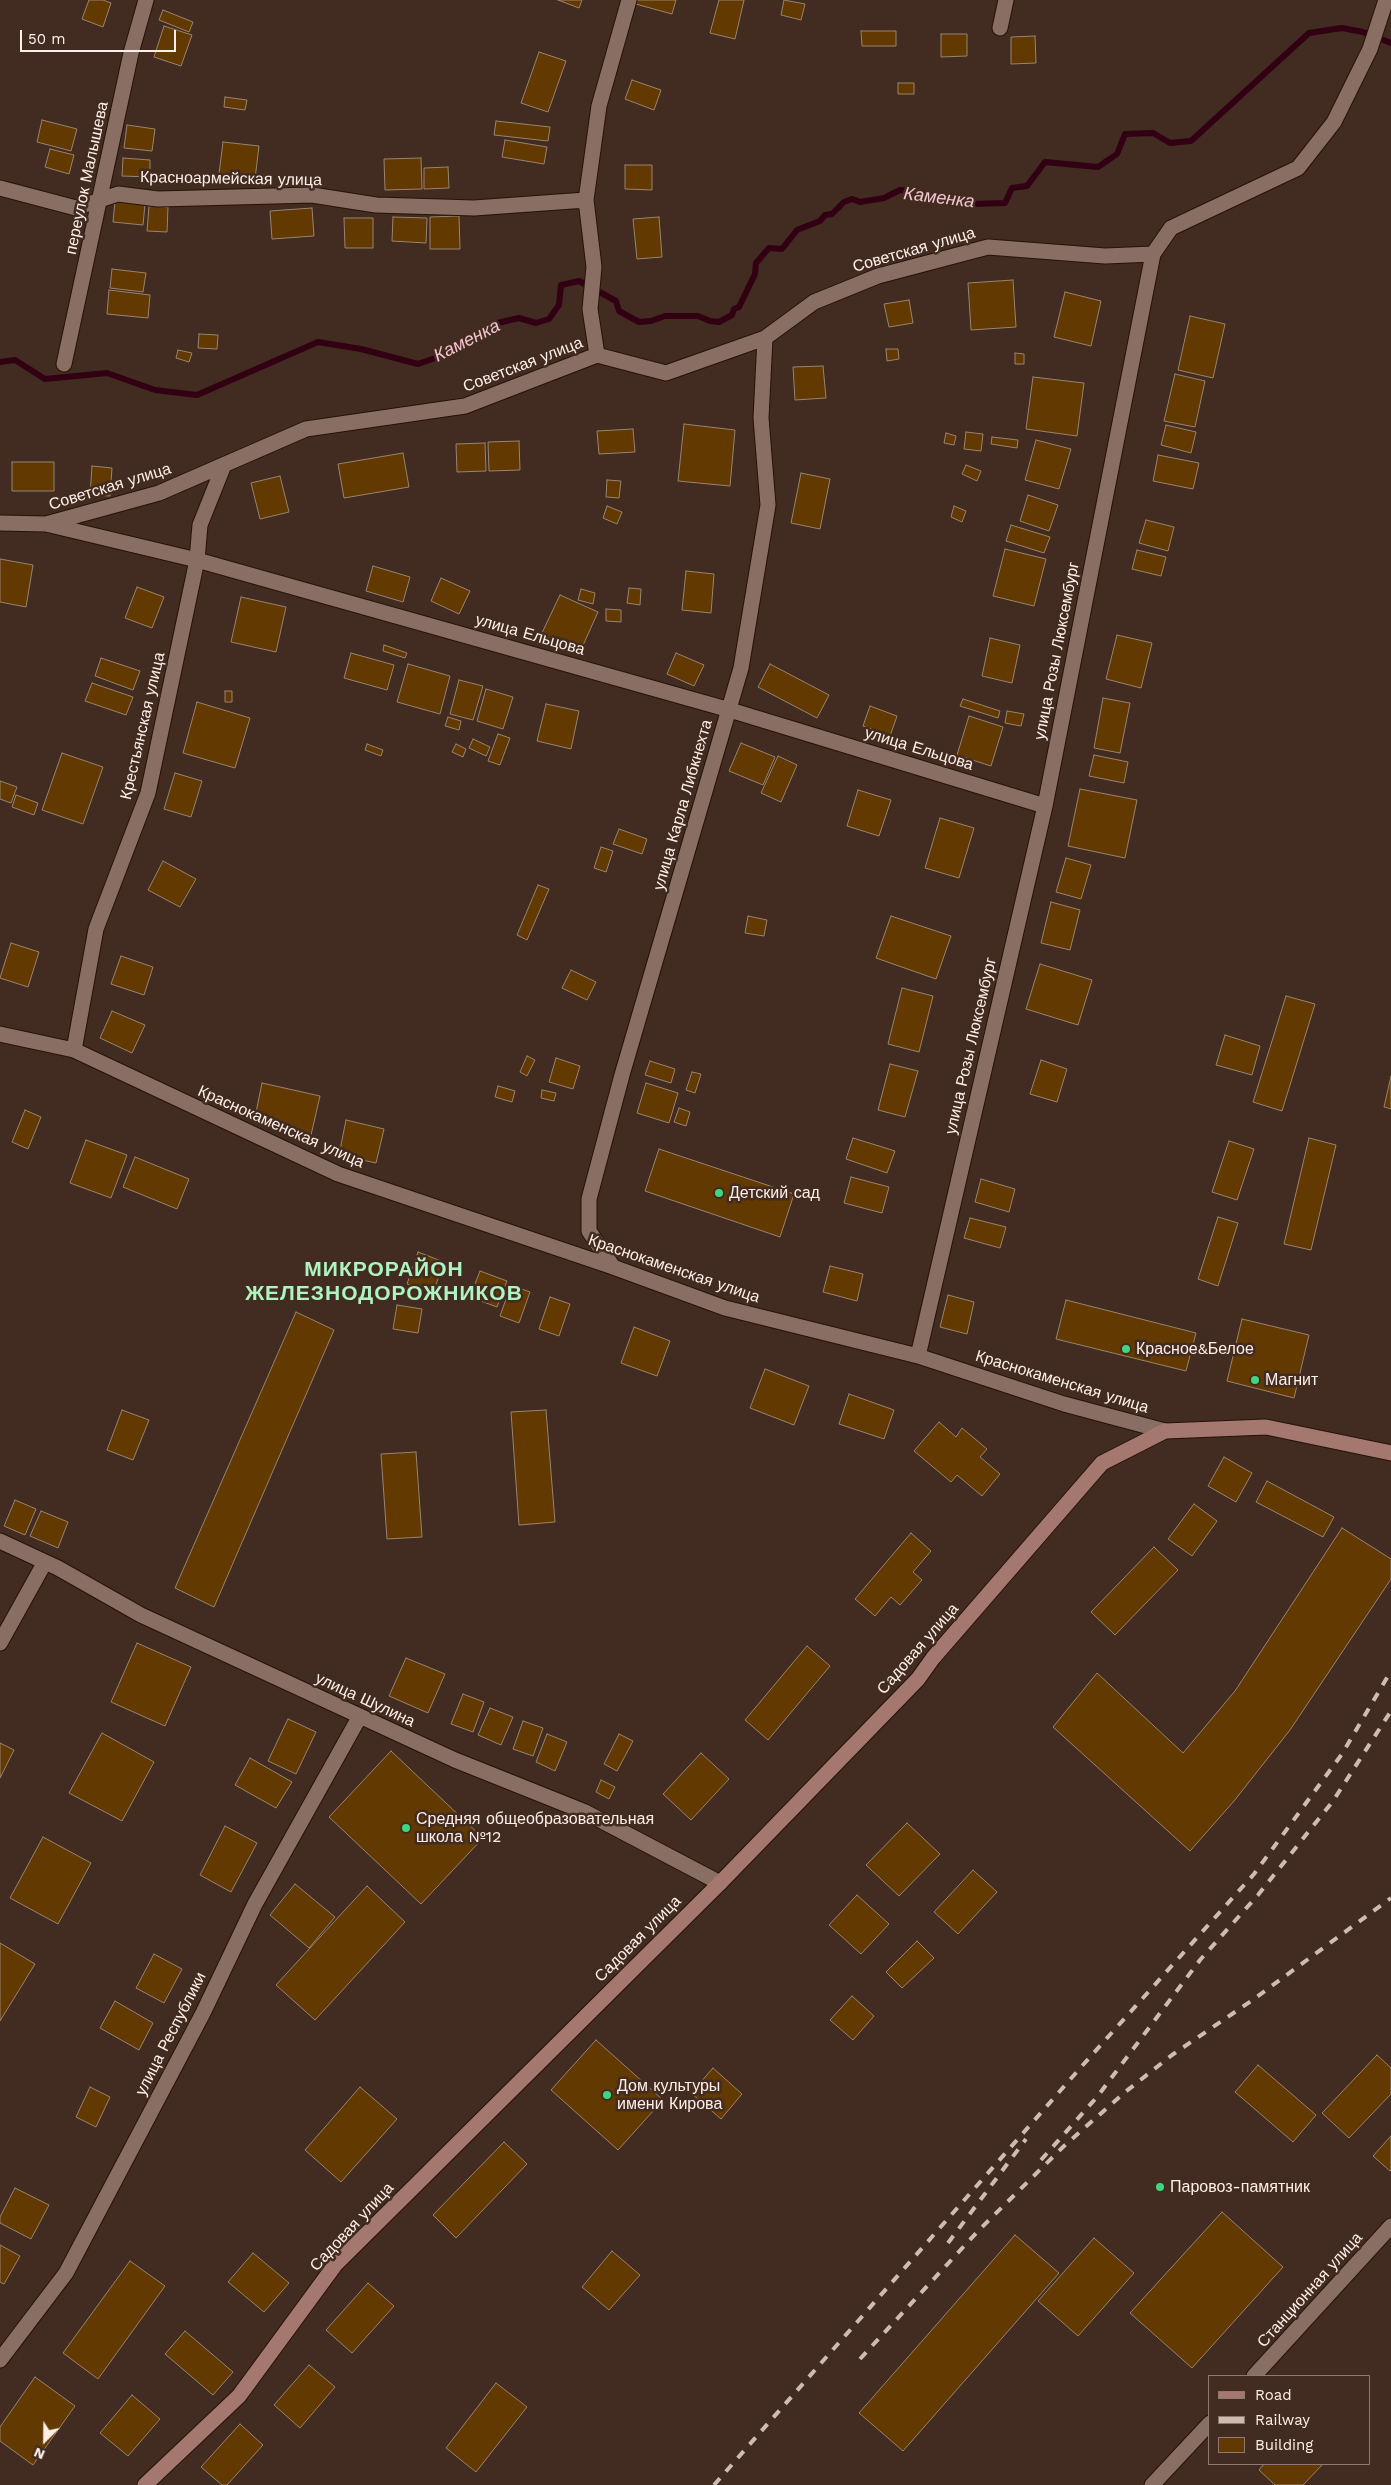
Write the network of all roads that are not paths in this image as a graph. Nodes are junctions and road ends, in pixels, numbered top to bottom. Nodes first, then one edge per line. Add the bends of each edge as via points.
1 (146, 0) edge
2 (629, 0) edge
3 (1006, 0) edge
4 (1386, 0) edge
5 (1000, 28) dead end
6 (0, 188) edge
7 (100, 200) junction
8 (586, 200) junction
9 (1153, 254) junction
10 (765, 338) junction
11 (598, 355) junction
12 (64, 364) dead end
13 (224, 465) junction
14 (0, 523) edge
15 (46, 524) junction
16 (197, 560) junction
17 (730, 710) junction
18 (1044, 806) junction
19 (0, 1034) edge
20 (74, 1050) junction
21 (613, 1267) junction
22 (918, 1356) junction
23 (1165, 1431) junction
24 (1391, 1453) edge
25 (0, 1541) edge
26 (45, 1562) junction
27 (0, 1643) edge
28 (360, 1716) junction
29 (720, 1883) junction
30 (1391, 2226) edge
31 (0, 2360) edge
32 (1255, 2375) edge
33 (1208, 2425) edge
34 (145, 2485) edge
35 (1152, 2485) edge

1 - 7 street, переулок Малышева via 131,53
2 - 8 street via 599,106
3 - 5 street
4 - 9 street, улица Розы Люксембург via 1370,50 1334,122 1298,168 1170,228
6 - 7 street, Красноармейская улица via 76,208
7 - 8 street, Красноармейская улица via 118,194 158,199 312,195 376,205 474,208
7 - 12 street, переулок Малышева
8 - 11 street via 594,267 590,309
9 - 10 street, Советская улица via 1105,256 988,247 878,276 814,302
9 - 18 street, улица Розы Люксембург
10 - 11 street, Советская улица via 666,373
10 - 17 street, улица Карла Либкнехта via 760,418 768,505 741,668
11 - 13 street, Советская улица via 465,406 306,429
13 - 15 street, Советская улица via 159,493
13 - 16 street, Крестьянская улица via 200,525
14 - 15 street, улица Ельцова
15 - 16 street, улица Ельцова
16 - 17 street, улица Ельцова
16 - 20 street, Крестьянская улица via 148,793 96,929
17 - 18 street, улица Ельцова
17 - 21 street, улица Карла Либкнехта via 622,1075 589,1199 589,1231
18 - 22 street, улица Розы Люксембург
19 - 20 street, Краснокаменская улица
20 - 21 street, Краснокаменская улица via 338,1174
21 - 22 street, Краснокаменская улица via 725,1308
22 - 23 street, Краснокаменская улица via 1064,1404
23 - 24 street, Краснокаменская улица via 1266,1427
23 - 29 street, Садовая улица via 1102,1463 918,1679
25 - 26 street, улица Шулина
26 - 27 street
26 - 28 street, улица Шулина via 141,1615
28 - 29 street, улица Шулина via 454,1760 584,1812
28 - 31 street, улица Республики via 255,1904 203,2013 66,2273
29 - 34 street, Садовая улица via 335,2265 239,2396
30 - 32 street, Станционная улица
33 - 35 street

